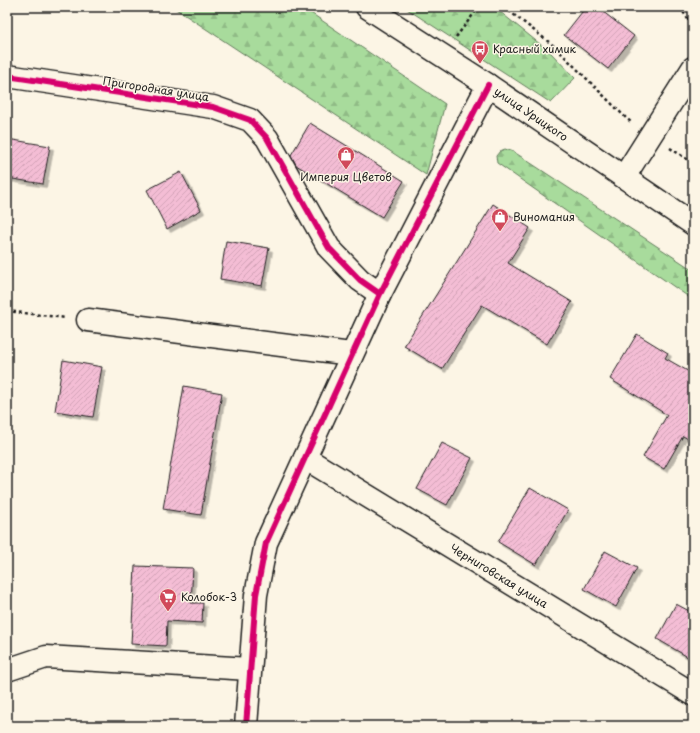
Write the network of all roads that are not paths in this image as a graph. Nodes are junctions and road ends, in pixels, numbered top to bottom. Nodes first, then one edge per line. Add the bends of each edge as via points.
1 (368, 7) edge
2 (693, 68) edge
3 (7, 76) edge
4 (488, 85) junction
5 (624, 177) junction
6 (693, 224) edge
7 (380, 294) junction
8 (88, 320) road end
9 (351, 354) junction
10 (305, 458) junction
11 (250, 669) junction
12 (7, 670) edge
13 (693, 694) edge
14 (246, 726) edge

1 - 4 street, улица Урицкого
2 - 5 street
3 - 7 street, Пригородная улица via 213,107 250,120 267,138 329,248 360,280
4 - 5 street, улица Урицкого
4 - 7 street
5 - 6 street, улица Урицкого
7 - 9 street
8 - 9 street
9 - 10 street
10 - 11 street via 266,543 256,595
10 - 13 street, Черниговская улица
11 - 12 street via 46,657
11 - 14 street

